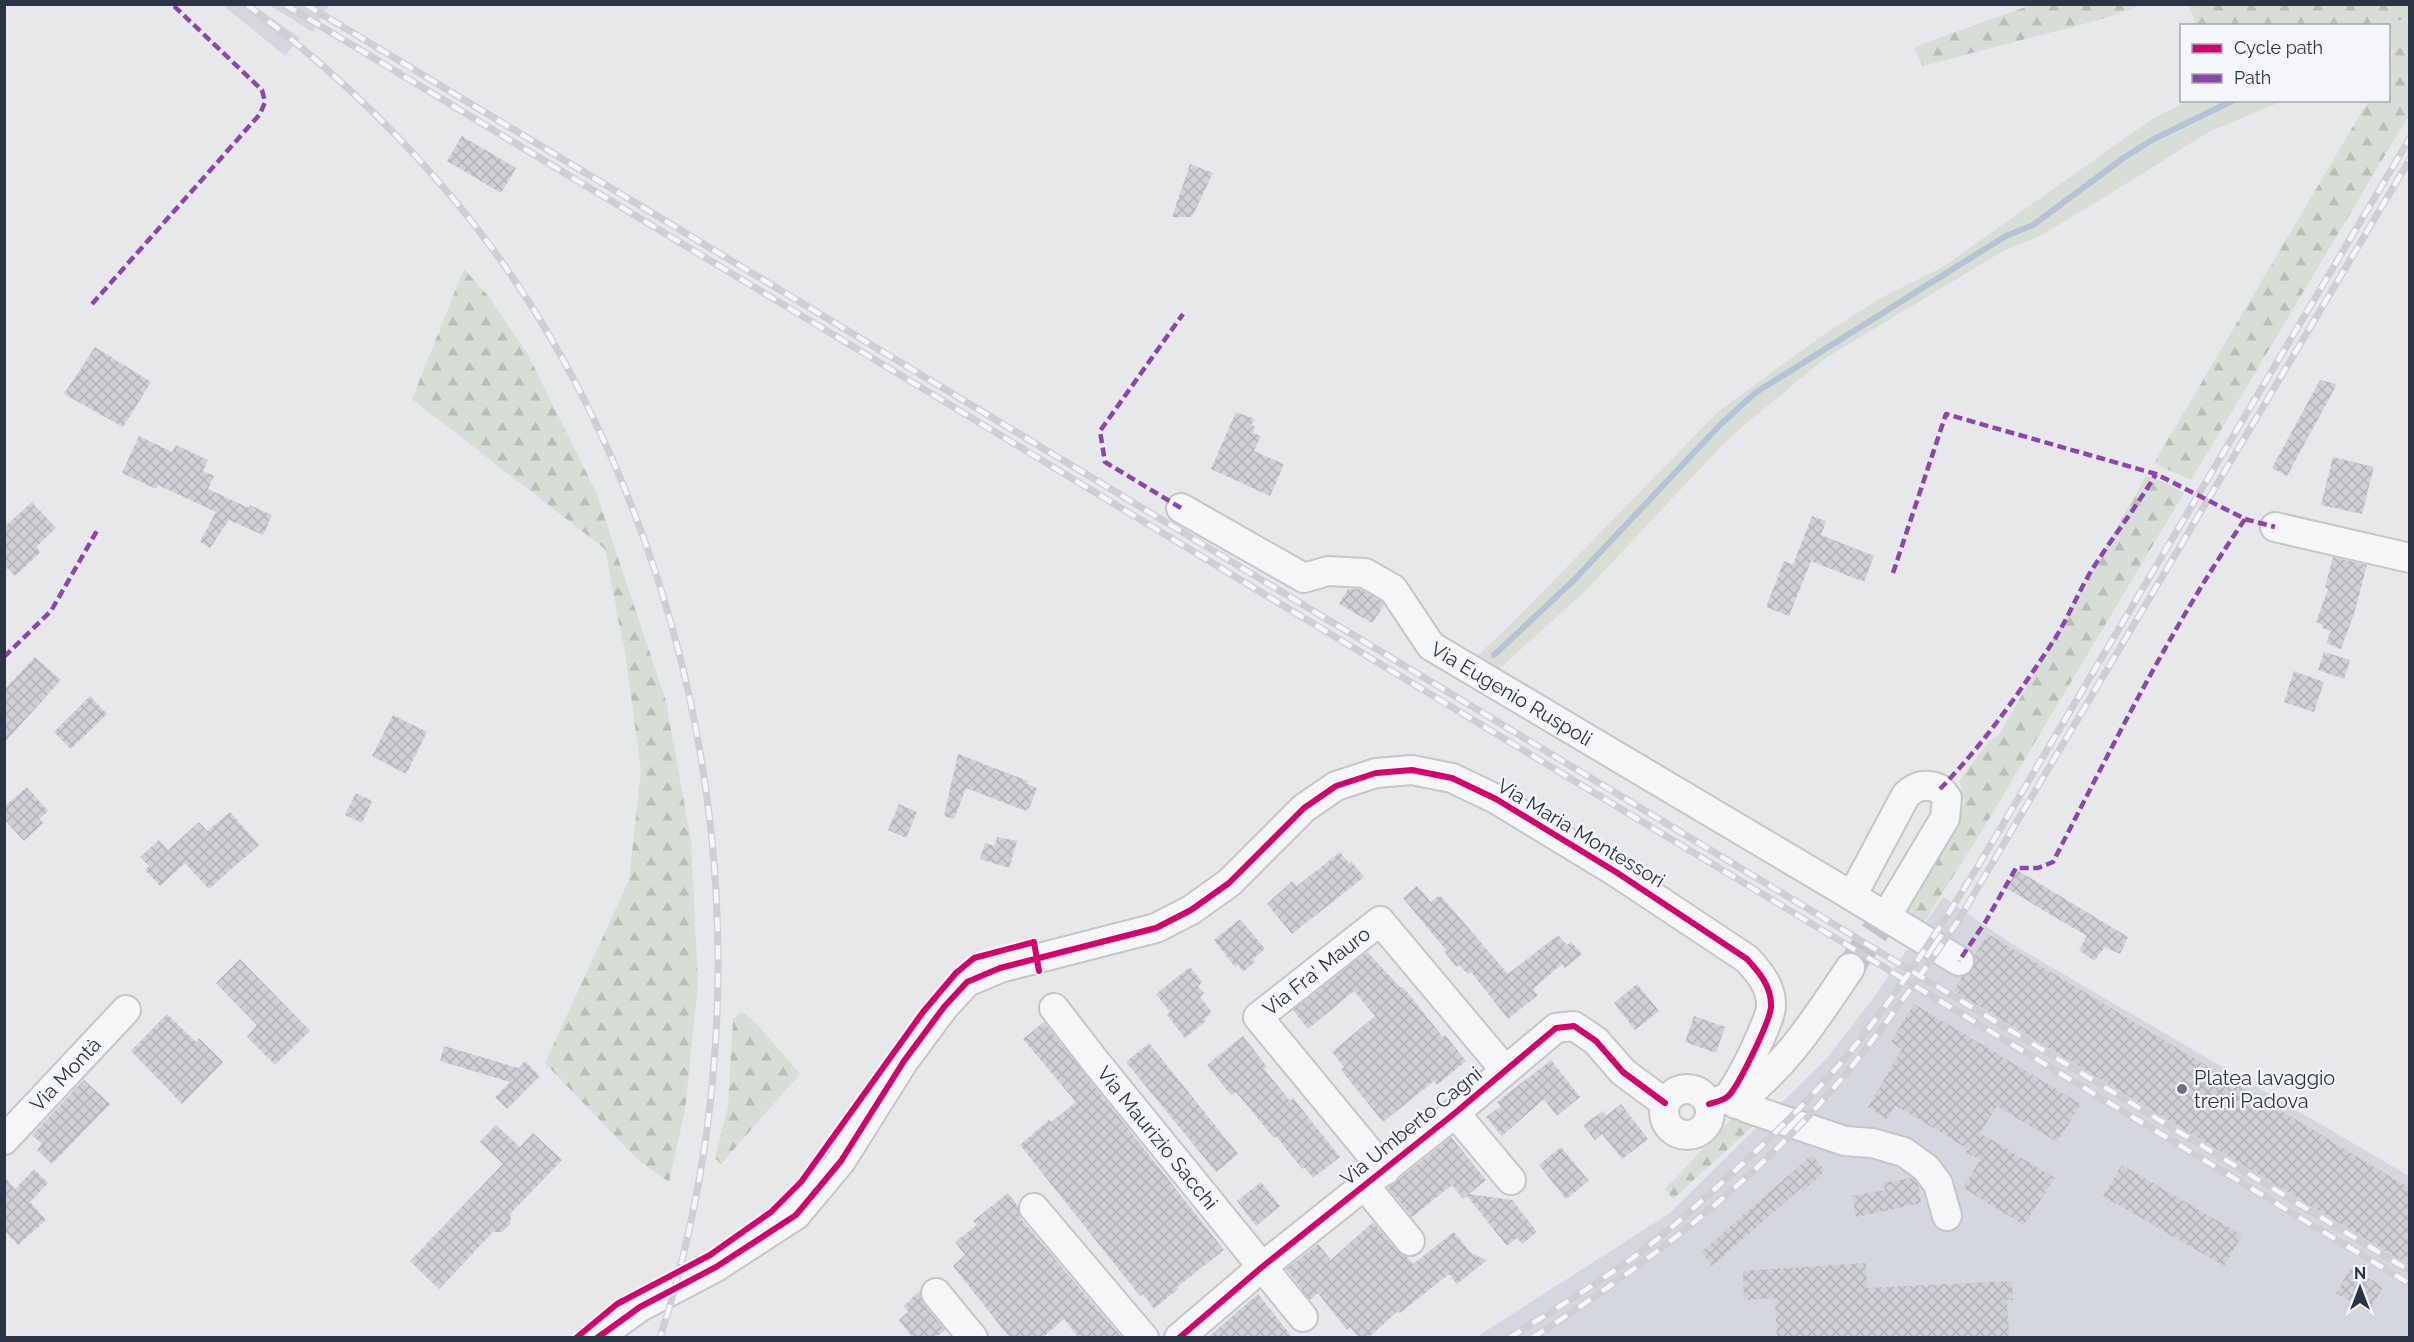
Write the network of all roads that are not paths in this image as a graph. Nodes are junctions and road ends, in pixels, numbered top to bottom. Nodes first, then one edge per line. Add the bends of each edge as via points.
1 (1181, 508) dead end
2 (2275, 527) dead end
3 (2409, 558) edge
4 (1852, 896) junction
5 (1893, 905) tunnel mouth
6 (1959, 961) dead end
7 (1850, 968) tunnel mouth
8 (1054, 1008) dead end
9 (126, 1010) dead end
10 (1505, 1070) junction
11 (1724, 1102) junction
12 (1665, 1103) junction
13 (1455, 1113) junction
14 (4, 1140) edge
15 (1375, 1178) junction
16 (1511, 1180) dead end
17 (1034, 1208) dead end
18 (1947, 1216) dead end
19 (1410, 1241) dead end
20 (1262, 1267) junction
21 (936, 1293) dead end
22 (1303, 1317) dead end
23 (597, 1338) edge
24 (973, 1338) edge
25 (1144, 1338) edge
26 (1179, 1338) edge

1 - 4 street, Via Eugenio Ruspoli via 1304,578 1328,571 1365,573 1393,588 1431,646
2 - 3 street
4 - 5 street via 1906,795 1913,788 1932,786 1947,798 1945,818
4 - 6 street, Via Eugenio Ruspoli
7 - 11 street via 1799,1044 1761,1085
8 - 20 street, Via Maurizio Sacchi
9 - 14 street, Via Montà
10 - 12 street, Via Umberto Cagni via 1556,1028 1574,1026 1596,1041 1623,1072
10 - 13 street, Via Umberto Cagni
10 - 15 street, Via Fra' Mauro via 1380,921 1258,1017
11 - 12 street via 1686,1089 1671,1095
11 - 12 street via 1710,1115 1708,1123 1688,1135 1667,1124
11 - 18 street via 1845,1141 1904,1152 1926,1168 1938,1184
11 - 23 street, Via Maria Montessori via 1763,1031 1771,1007 1760,973 1746,959 1626,878 1496,799 1452,778 1412,770 1376,773 1336,786 1304,808 1229,883 1191,910 1156,928 1000,968 967,982 904,1061 841,1161 796,1215 716,1267 640,1306
13 - 15 street, Via Umberto Cagni
13 - 16 street, Via Umberto Cagni
15 - 19 street, Via Umberto Cagni
15 - 20 street, Via Umberto Cagni
17 - 25 street
20 - 22 street
20 - 26 street, Via Umberto Cagni
21 - 24 street

